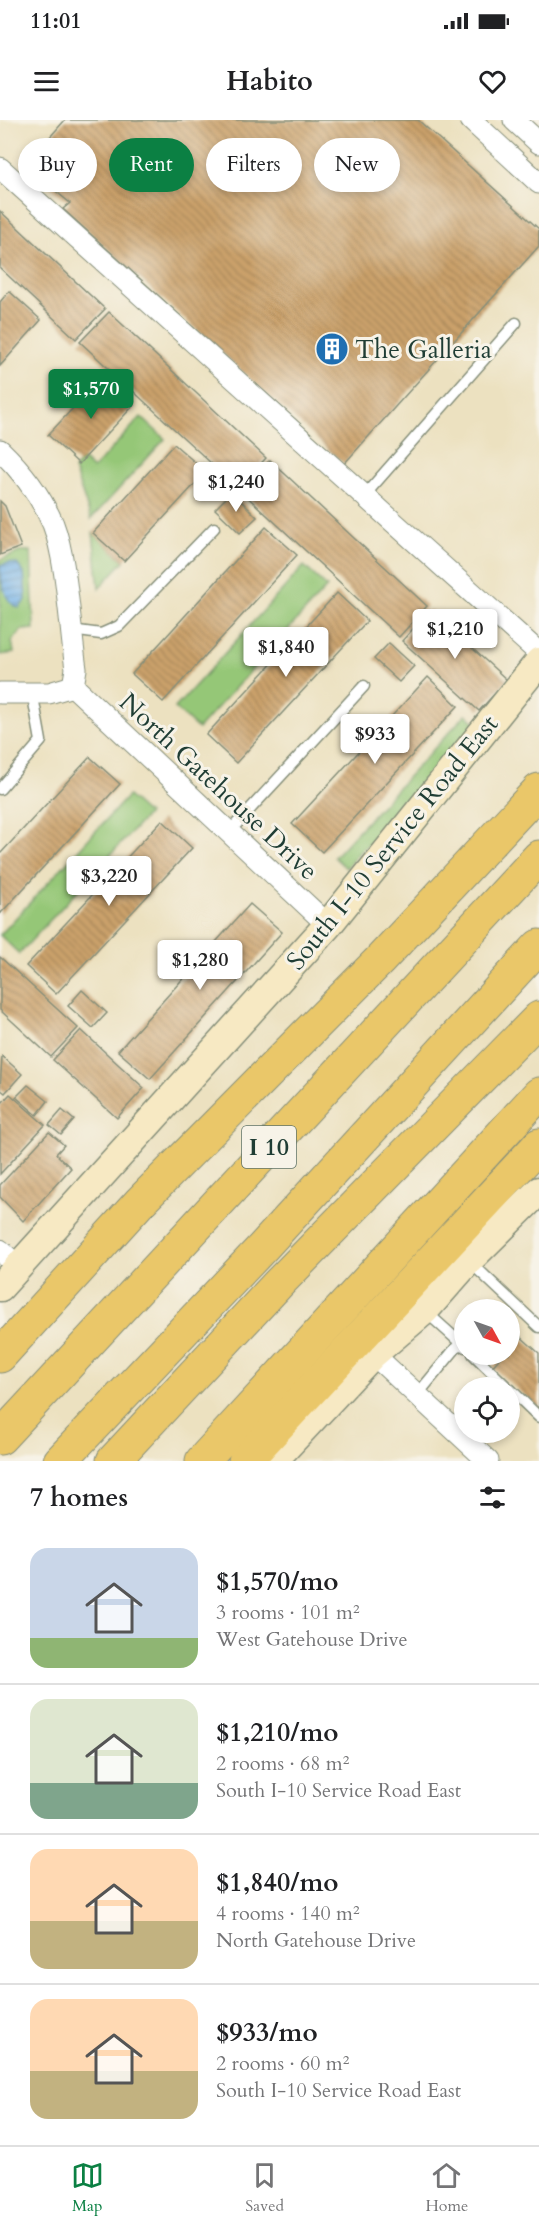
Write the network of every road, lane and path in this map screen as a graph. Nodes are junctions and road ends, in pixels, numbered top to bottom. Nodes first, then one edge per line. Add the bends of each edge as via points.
1 (471, 120) edge
2 (514, 120) edge
3 (539, 143) edge
4 (0, 168) edge
5 (539, 183) edge
6 (516, 323) dead end
7 (0, 450) edge
8 (364, 496) junction
9 (214, 528) dead end
10 (70, 630) junction
11 (539, 653) edge
12 (539, 662) edge
13 (73, 686) junction
14 (363, 686) dead end
15 (32, 691) junction
16 (0, 693) edge
17 (0, 789) edge
18 (539, 790) edge
19 (228, 833) junction
20 (539, 857) edge
21 (328, 925) junction
22 (539, 946) edge
23 (539, 1018) edge
24 (539, 1094) edge
25 (539, 1145) edge
26 (539, 1191) edge
27 (468, 1260) junction
28 (6, 1268) edge
29 (425, 1310) junction
30 (539, 1327) edge
31 (454, 1337) edge
32 (373, 1354) junction
33 (454, 1355) edge
34 (0, 1356) edge
35 (485, 1365) edge
36 (497, 1377) edge
37 (417, 1395) junction
38 (520, 1399) edge
39 (539, 1417) edge
40 (0, 1438) edge
41 (60, 1461) edge
42 (112, 1461) edge
43 (202, 1461) edge
44 (245, 1461) edge
45 (273, 1461) edge
46 (488, 1461) edge

1 - 5 street
2 - 3 street
4 - 8 street
6 - 8 lane
7 - 10 street via 23,472 53,524
8 - 11 street
9 - 10 lane via 119,626 101,634
10 - 13 street via 76,669
12 - 21 street, South I-10 Service Road East
13 - 15 street via 49,693
13 - 19 street, North Gatehouse Drive
14 - 19 lane
15 - 16 street
15 - 17 lane via 41,741
18 - 34 highway via 379,961 141,1202
19 - 21 street, North Gatehouse Drive
20 - 40 highway, I 10
21 - 28 street, South I-10 Service Road East
22 - 41 highway
23 - 42 highway via 278,1284
24 - 43 highway
25 - 44 highway
26 - 27 street
27 - 29 street
27 - 30 lane
29 - 31 lane
29 - 32 street
32 - 37 street
32 - 45 street
33 - 37 lane
35 - 36 lane
37 - 46 street
38 - 39 lane

